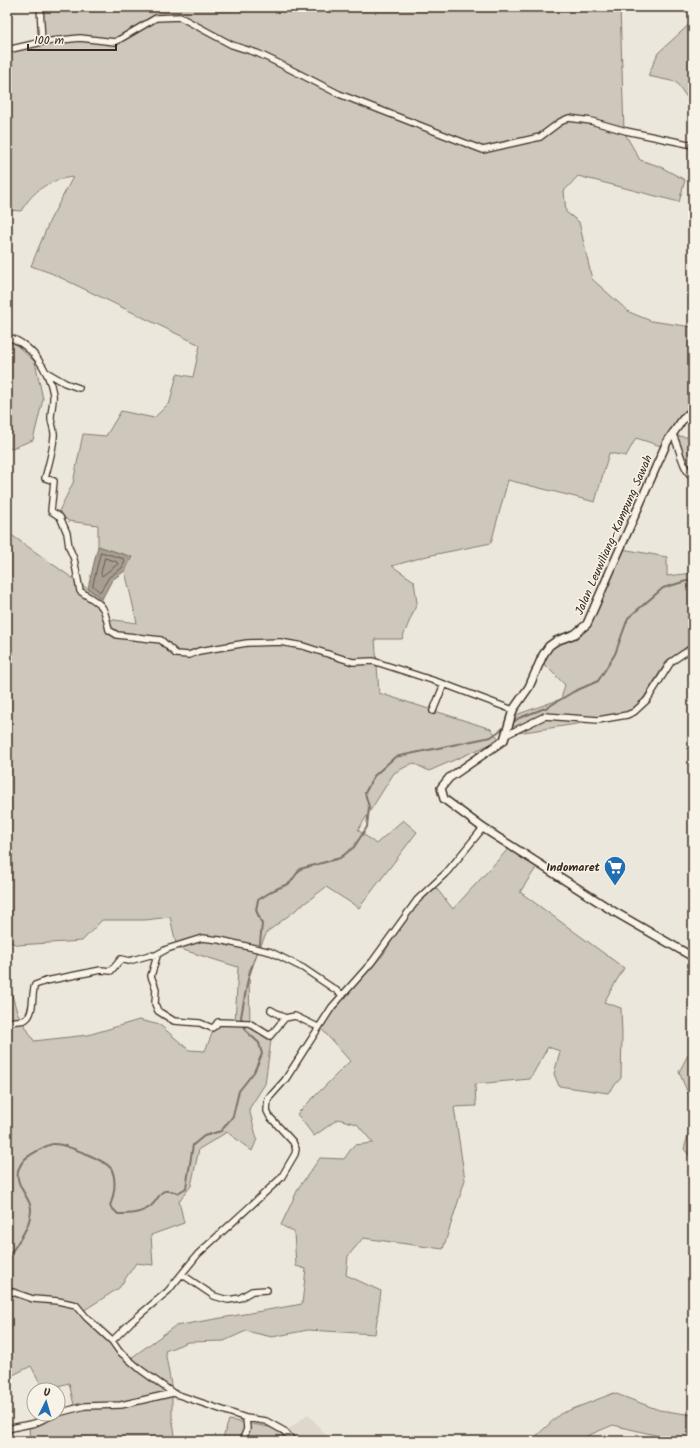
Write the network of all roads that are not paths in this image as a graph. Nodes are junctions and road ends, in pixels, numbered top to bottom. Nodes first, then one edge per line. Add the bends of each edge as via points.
1 (40, 7) edge
2 (42, 42) junction
3 (7, 50) edge
4 (693, 145) edge
5 (7, 337) edge
6 (46, 372) junction
7 (79, 388) dead end
8 (693, 410) edge
9 (672, 433) junction
10 (693, 478) edge
11 (693, 647) edge
12 (444, 684) junction
13 (513, 710) junction
14 (432, 711) dead end
15 (507, 733) junction
16 (483, 828) junction
17 (156, 955) junction
18 (693, 957) edge
19 (343, 995) junction
20 (271, 1010) dead end
21 (285, 1018) junction
22 (7, 1023) edge
23 (318, 1026) junction
24 (183, 1275) junction
25 (7, 1290) edge
26 (267, 1290) dead end
27 (112, 1341) junction
28 (173, 1393) junction
29 (66, 1411) edge
30 (246, 1418) junction
31 (37, 1422) edge
32 (7, 1429) edge
33 (242, 1441) edge
34 (293, 1441) edge

1 - 2 street
2 - 3 street
2 - 4 street via 80,38 115,42 156,18 180,17 232,45 274,61 339,94 483,150 540,136 569,118
5 - 6 street via 28,347
6 - 7 street
6 - 12 street via 53,395 51,420 55,434 46,478 54,481 50,512 60,518 67,533 68,547 74,559 80,591 100,602 106,612 109,630 117,636 161,640 176,654 183,655 247,643 280,642 303,646 353,662 373,661
8 - 9 main road, Jalan Leuwiliang–Kampung Sawah
9 - 10 street via 684,467
9 - 13 main road, Jalan Leuwiliang–Kampung Sawah via 587,624 575,634 549,646 529,687
11 - 15 street via 671,662 647,700 634,712 598,720 545,716
12 - 13 street
12 - 14 street
13 - 15 main road, Jalan Leuwiliang–Kampung Sawah
15 - 16 main road via 501,743 449,778 441,788 444,799
16 - 18 main road via 613,911
16 - 19 street via 447,872 417,900 372,962
17 - 19 street via 202,938 253,947 291,961
17 - 21 street via 151,976 156,989 155,1004 158,1011 174,1021 200,1023 212,1028 218,1022 249,1023 270,1036
17 - 22 street via 129,961 121,959 111,971 102,970 35,985 28,1017 25,1020
19 - 23 street
20 - 21 street
21 - 23 street via 295,1016
23 - 24 street via 285,1080 267,1102 270,1117 294,1145 295,1154 291,1162 281,1178 198,1254
24 - 26 street via 214,1296 228,1300 240,1298 252,1291
24 - 27 street
25 - 27 street via 33,1299 76,1305
27 - 28 street via 136,1366
28 - 29 street via 121,1405 85,1406
28 - 30 street
30 - 33 street via 247,1429
30 - 34 street via 266,1420 284,1430
31 - 32 street

